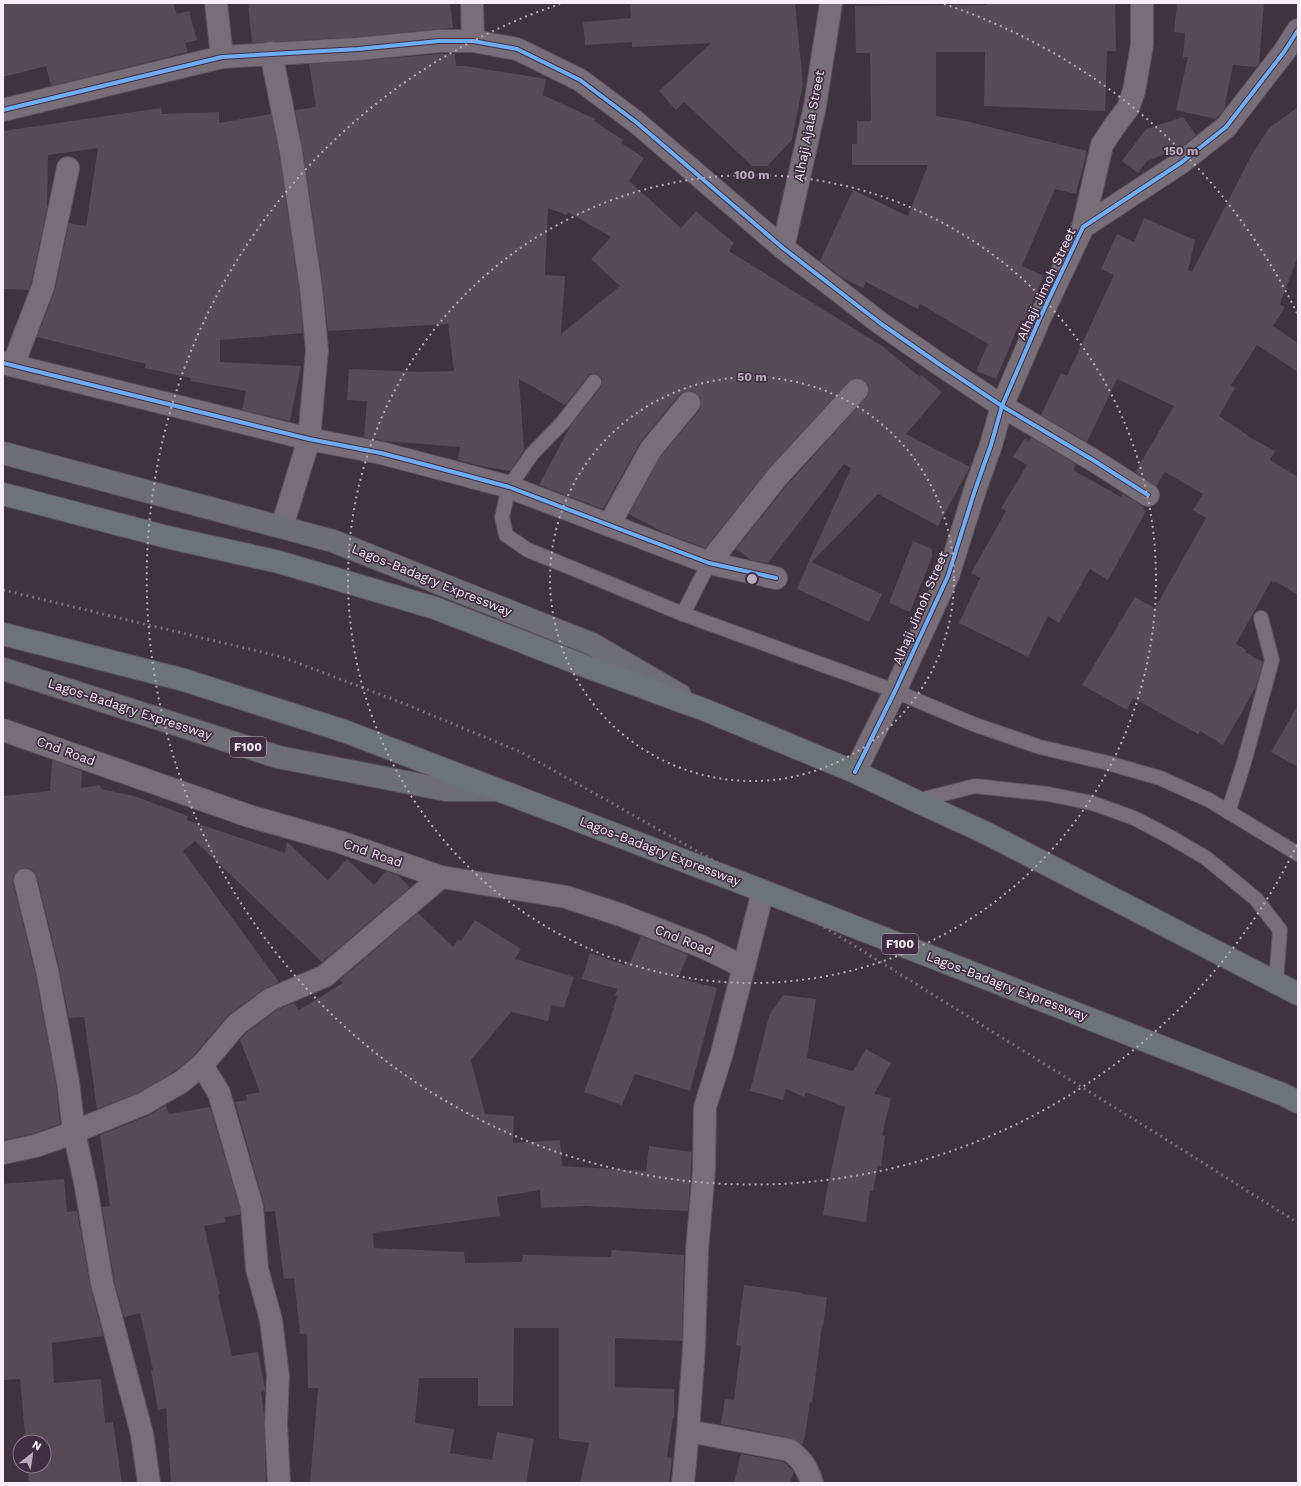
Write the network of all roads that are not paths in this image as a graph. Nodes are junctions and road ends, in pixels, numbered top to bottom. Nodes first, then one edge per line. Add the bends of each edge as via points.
1 (216, 3) edge
2 (472, 3) edge
3 (831, 3) edge
4 (1142, 3) edge
5 (1298, 30) edge
6 (473, 41) junction
7 (271, 53) junction
8 (222, 57) junction
9 (3, 110) edge
10 (68, 168) dead end
11 (1083, 226) junction
12 (784, 248) junction
13 (8, 364) edge
14 (594, 382) dead end
15 (857, 390) dead end
16 (689, 403) dead end
17 (1002, 406) junction
18 (309, 439) junction
19 (3, 453) edge
20 (509, 487) junction
21 (3, 494) edge
22 (1148, 495) dead end
23 (609, 526) junction
24 (282, 527) junction
25 (709, 563) junction
26 (776, 578) dead end
27 (683, 614) junction
28 (1261, 618) dead end
29 (12, 636) edge
30 (3, 669) edge
31 (895, 691) junction
32 (705, 710) junction
33 (3, 730) edge
34 (855, 772) junction
35 (501, 790) junction
36 (916, 801) junction
37 (1228, 812) junction
38 (1298, 854) edge
39 (442, 877) junction
40 (25, 880) dead end
41 (763, 891) junction
42 (744, 967) junction
43 (1276, 982) junction
44 (1298, 994) edge
45 (202, 1065) junction
46 (1298, 1102) edge
47 (74, 1132) junction
48 (3, 1153) edge
49 (688, 1430) junction
50 (149, 1483) edge
51 (279, 1483) edge
52 (683, 1483) edge
53 (812, 1483) edge

1 - 8 street
2 - 6 street
3 - 12 street, Alhaji Ajala Street via 815,106
4 - 11 street via 1142,45 1134,91 1128,108 1102,145
5 - 11 street, Alhaji Jimoh Street via 1226,128 1182,162
6 - 7 street via 438,41 358,49
6 - 12 street via 517,49 580,80 636,122
7 - 8 street
7 - 18 street via 292,159 311,288 317,350
8 - 9 street
10 - 13 street via 43,287
11 - 17 street, Alhaji Jimoh Street
12 - 17 street via 880,323
13 - 18 street
14 - 20 lane via 563,422 532,454
15 - 25 street via 778,476
16 - 23 street via 651,449
17 - 22 street
17 - 31 street, Alhaji Jimoh Street via 948,576
18 - 20 street via 381,453
18 - 24 street
19 - 24 main road, Lagos-Badagry Expressway
20 - 23 street
20 - 27 lane via 502,517 506,535 528,550
21 - 32 highway, Lagos-Badagry Expressway via 171,538 279,562 435,608
23 - 25 street
24 - 32 main road, Lagos-Badagry Expressway via 333,540 592,644
25 - 26 street
25 - 27 lane
27 - 31 lane
28 - 37 lane via 1272,660 1246,758
29 - 35 highway, F100 via 191,683 344,731
30 - 35 main road, Lagos-Badagry Expressway / F100 via 278,757 446,790
31 - 34 street, Alhaji Jimoh Street
31 - 37 lane via 973,724 1040,747 1160,778 1209,800
32 - 34 highway, Lagos-Badagry Expressway
33 - 39 street, Cnd Road via 249,816 340,842
34 - 36 highway, Lagos-Badagry Expressway
35 - 41 highway, Lagos-Badagry Expressway / F100
36 - 43 highway, Lagos-Badagry Expressway via 986,833
36 - 43 lane via 974,786 1048,794 1092,803 1134,818 1206,858 1256,899 1280,930
37 - 38 lane
39 - 42 street, Cnd Road via 566,897 703,947
39 - 45 street via 325,976 271,999 237,1024
40 - 47 street via 68,1082
41 - 42 street
41 - 46 highway, Lagos-Badagry Expressway / F100
42 - 49 street via 705,1107 704,1170 697,1250
43 - 44 highway, Lagos-Badagry Expressway
45 - 47 street via 182,1082 143,1104
45 - 51 street via 219,1093 252,1207 257,1269 271,1320 278,1376 276,1424
47 - 48 street via 35,1146
47 - 50 street via 102,1283 142,1434
49 - 52 street
49 - 53 street via 789,1450 807,1468

